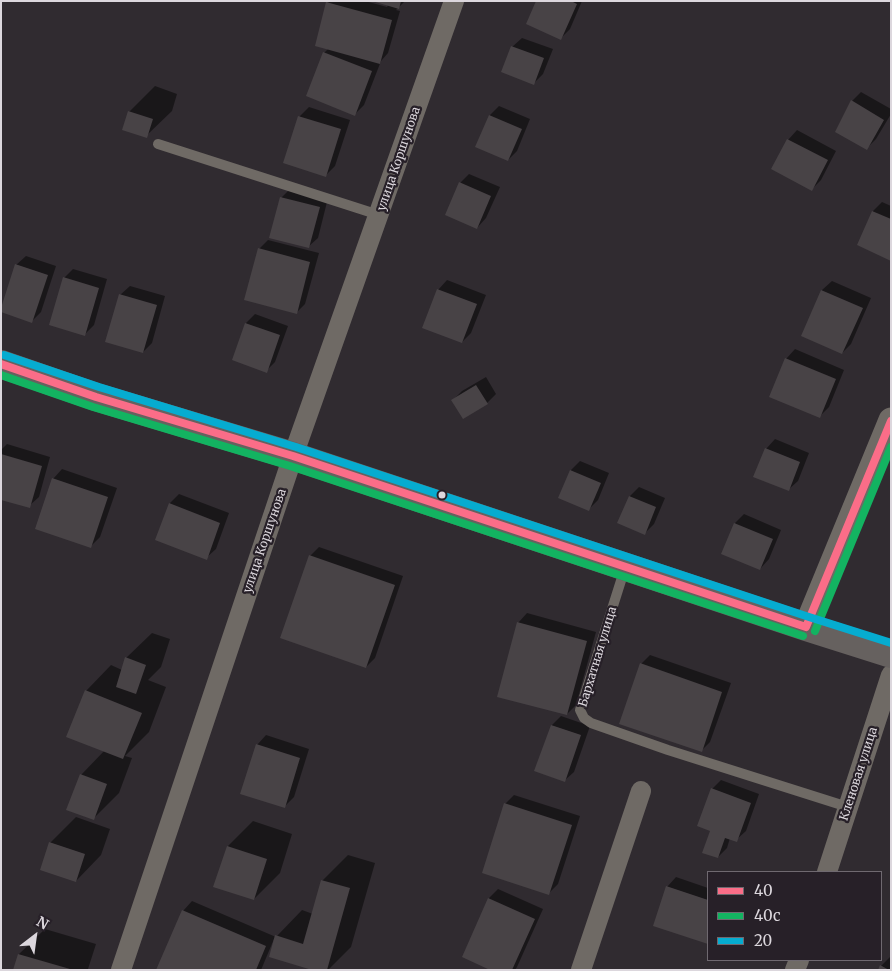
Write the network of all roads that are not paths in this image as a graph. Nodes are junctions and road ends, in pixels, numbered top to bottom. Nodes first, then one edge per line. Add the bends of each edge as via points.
1 (454, 1) edge
2 (158, 144) dead end
3 (379, 215) junction
4 (1, 364) edge
5 (891, 420) edge
6 (293, 456) junction
7 (626, 566) junction
8 (806, 627) junction
9 (891, 654) edge
10 (891, 675) edge
11 (641, 791) dead end
12 (848, 807) junction
13 (827, 871) edge
14 (121, 970) edge
15 (581, 970) edge

1 - 3 street, улица Коршунова
2 - 3 lane
3 - 6 street, улица Коршунова
4 - 6 main road via 96,398
5 - 8 street
6 - 7 main road
6 - 14 street, улица Коршунова
7 - 8 main road
7 - 12 lane, Бархатная улица via 580,710 584,718 668,750
8 - 9 main road
10 - 12 street, Кленовая улица
11 - 15 street
12 - 13 street, Кленовая улица

